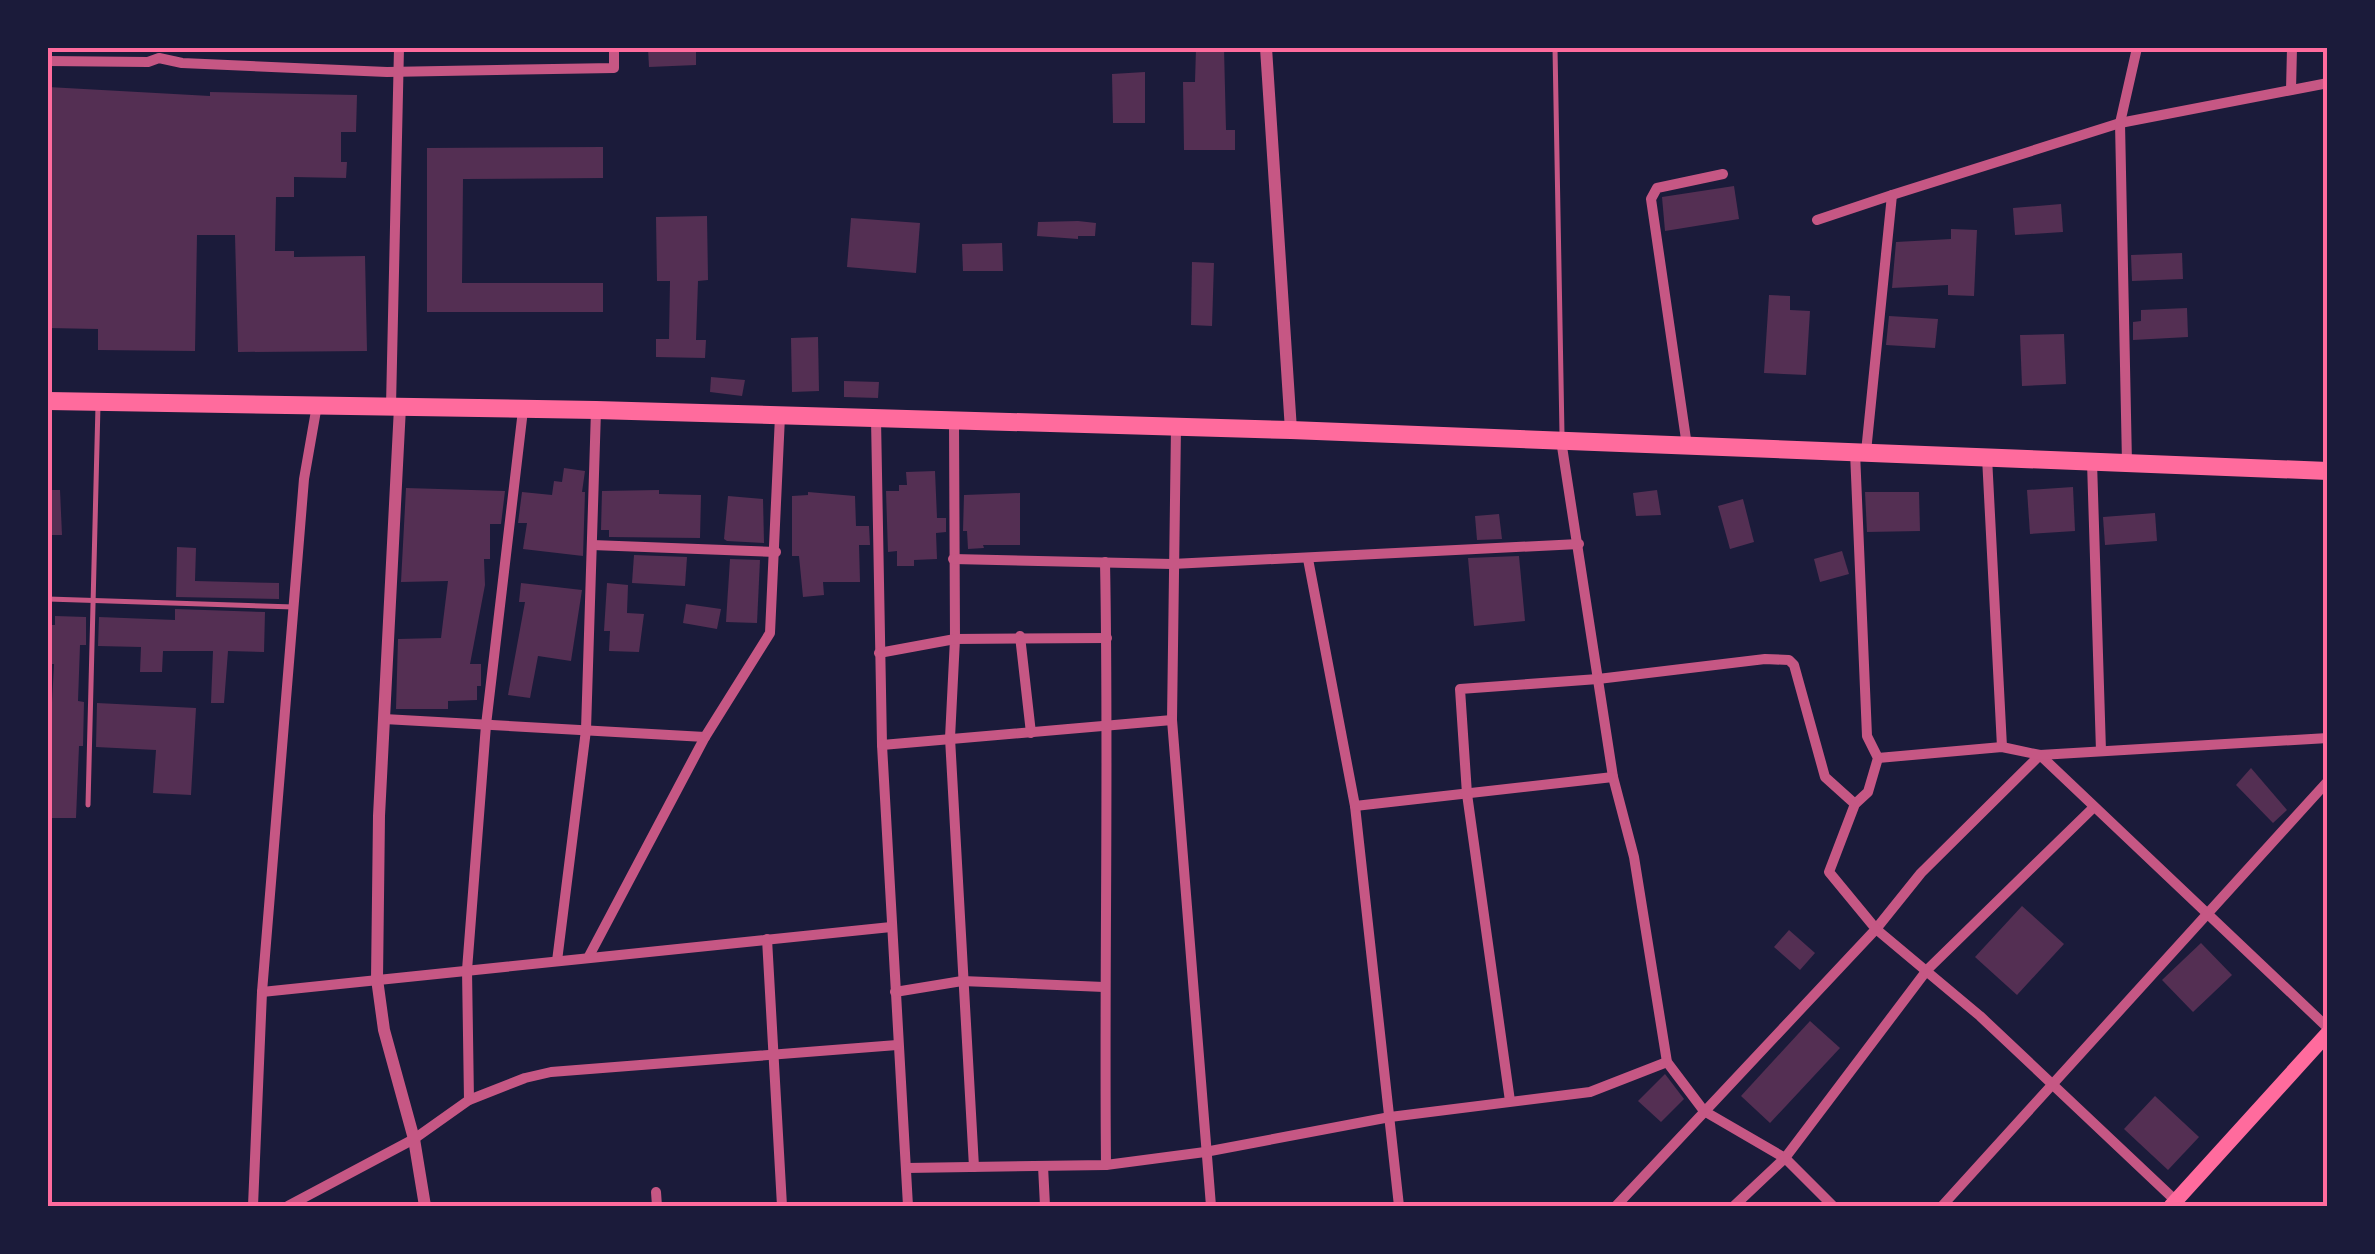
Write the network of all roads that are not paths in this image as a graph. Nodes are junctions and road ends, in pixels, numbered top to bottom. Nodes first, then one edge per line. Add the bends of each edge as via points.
1 (399, 48) edge
2 (614, 48) edge
3 (1266, 48) edge
4 (1555, 48) edge
5 (2137, 48) edge
6 (2292, 48) edge
7 (48, 61) edge
8 (399, 71) junction
9 (2328, 83) edge
10 (2291, 90) junction
11 (2120, 124) junction
12 (1723, 174) dead end
13 (1892, 195) junction
14 (1816, 220) dead end
15 (48, 401) edge
16 (98, 402) junction
17 (317, 405) junction
18 (395, 407) junction
19 (523, 410) junction
20 (596, 410) junction
21 (780, 416) junction
22 (876, 419) junction
23 (954, 422) junction
24 (1176, 427) junction
25 (1291, 430) junction
26 (1561, 440) junction
27 (1687, 446) junction
28 (1860, 452) junction
29 (1987, 457) junction
30 (2092, 462) junction
31 (2128, 464) junction
32 (2328, 471) edge
33 (592, 544) junction
34 (1579, 544) junction
35 (776, 552) junction
36 (953, 559) junction
37 (1308, 559) junction
38 (1105, 562) junction
39 (1172, 564) junction
40 (48, 599) edge
41 (94, 602) junction
42 (296, 607) junction
43 (1020, 636) junction
44 (1106, 638) junction
45 (954, 640) junction
46 (879, 652) junction
47 (1598, 679) junction
48 (384, 719) junction
49 (1172, 720) junction
50 (486, 725) junction
51 (1108, 727) junction
52 (586, 730) junction
53 (1031, 733) junction
54 (705, 737) junction
55 (950, 738) junction
56 (2328, 738) edge
57 (882, 745) junction
58 (2002, 747) junction
59 (2101, 752) junction
60 (2040, 755) junction
61 (1878, 758) junction
62 (1613, 777) junction
63 (2328, 781) edge
64 (1467, 794) junction
65 (1855, 804) junction
66 (88, 805) dead end
67 (1356, 806) junction
68 (2094, 806) junction
69 (2208, 913) junction
70 (891, 926) junction
71 (1876, 929) junction
72 (767, 940) junction
73 (588, 958) junction
74 (557, 961) junction
75 (467, 970) junction
76 (1927, 970) junction
77 (377, 979) junction
78 (962, 981) junction
79 (1104, 987) junction
80 (262, 992) junction
81 (895, 992) junction
82 (2328, 1030) edge
83 (897, 1044) junction
84 (774, 1055) junction
85 (1667, 1062) junction
86 (2054, 1086) junction
87 (469, 1100) junction
88 (1510, 1101) junction
89 (1704, 1111) junction
90 (1390, 1116) junction
91 (414, 1139) junction
92 (1206, 1152) junction
93 (1785, 1158) junction
94 (1106, 1165) junction
95 (1042, 1166) junction
96 (974, 1167) junction
97 (906, 1168) junction
98 (656, 1192) dead end
99 (300, 1203) edge
100 (2174, 1204) edge
101 (253, 1206) edge
102 (288, 1206) edge
103 (425, 1206) edge
104 (657, 1206) edge
105 (782, 1206) edge
106 (908, 1206) edge
107 (1046, 1206) edge
108 (1211, 1206) edge
109 (1399, 1206) edge
110 (1616, 1206) edge
111 (1734, 1206) edge
112 (1833, 1206) edge
113 (1942, 1206) edge

1 - 8 street
2 - 8 street via 614,68
3 - 25 street
4 - 26 lane
5 - 11 street
6 - 10 street
7 - 8 street via 159,58
8 - 18 street
9 - 10 street
10 - 11 street
11 - 13 street
11 - 31 street
12 - 27 street via 1656,188 1651,199
13 - 14 street
13 - 28 street
15 - 16 highway
16 - 17 highway
16 - 41 lane
17 - 18 highway
17 - 42 street via 304,479
18 - 19 highway
18 - 48 street
19 - 20 highway
19 - 50 street
20 - 21 highway
20 - 33 street
21 - 22 highway
21 - 35 street
22 - 23 highway
22 - 46 street
23 - 24 highway
23 - 36 street
24 - 25 highway
24 - 39 street
25 - 26 highway
26 - 27 highway
26 - 34 street
27 - 28 highway
28 - 29 highway
28 - 61 street via 1867,736
29 - 30 highway
29 - 58 street
30 - 31 highway
30 - 59 street
31 - 32 highway
33 - 35 street
33 - 52 street
34 - 37 street
34 - 47 street
35 - 54 street via 770,633
36 - 38 street
36 - 45 street
37 - 39 street
37 - 67 street
38 - 39 street
38 - 44 street
39 - 49 street
40 - 41 lane
41 - 42 lane
41 - 66 lane
42 - 80 street
43 - 44 street
43 - 45 street
43 - 53 street
44 - 51 street
45 - 46 street
45 - 55 street
46 - 57 street
47 - 62 street
47 - 64 street via 1460,689
47 - 65 street via 1789,660 1824,777
48 - 50 street
48 - 77 street
49 - 51 street
49 - 92 street
50 - 52 street
50 - 75 street
51 - 53 street
51 - 79 street
52 - 54 street
52 - 74 street
53 - 55 street
54 - 73 street
55 - 57 street
55 - 78 street
56 - 59 street
57 - 70 street
58 - 60 street
58 - 61 street
59 - 60 street
60 - 68 street
60 - 71 street via 1921,872
61 - 65 street via 1868,792
62 - 64 street
62 - 85 street via 1634,856
63 - 69 street
64 - 67 street
64 - 88 street
65 - 71 street via 1829,872
67 - 90 street
68 - 69 street
68 - 76 street
69 - 82 street
69 - 86 street
70 - 72 street
70 - 81 street
71 - 76 street
71 - 89 street
72 - 73 street
72 - 84 street
73 - 74 street
74 - 75 street
75 - 77 street
75 - 87 street
76 - 86 street
76 - 93 street
77 - 80 street
77 - 91 street
78 - 79 street
78 - 81 street
78 - 96 street
79 - 94 street
80 - 101 street
81 - 83 street
82 - 100 main road
83 - 84 street
83 - 97 street
84 - 87 street via 551,1072
84 - 105 street
85 - 88 street via 1590,1092
85 - 89 street
86 - 100 street
86 - 113 street
87 - 91 street
88 - 90 street
89 - 93 street
89 - 110 street
90 - 92 street
90 - 109 street
91 - 99 street
91 - 103 street
92 - 94 street
92 - 108 street
93 - 111 street
93 - 112 street
94 - 95 street
95 - 96 street
95 - 107 street
96 - 97 street
97 - 106 street
98 - 104 street
99 - 102 street

